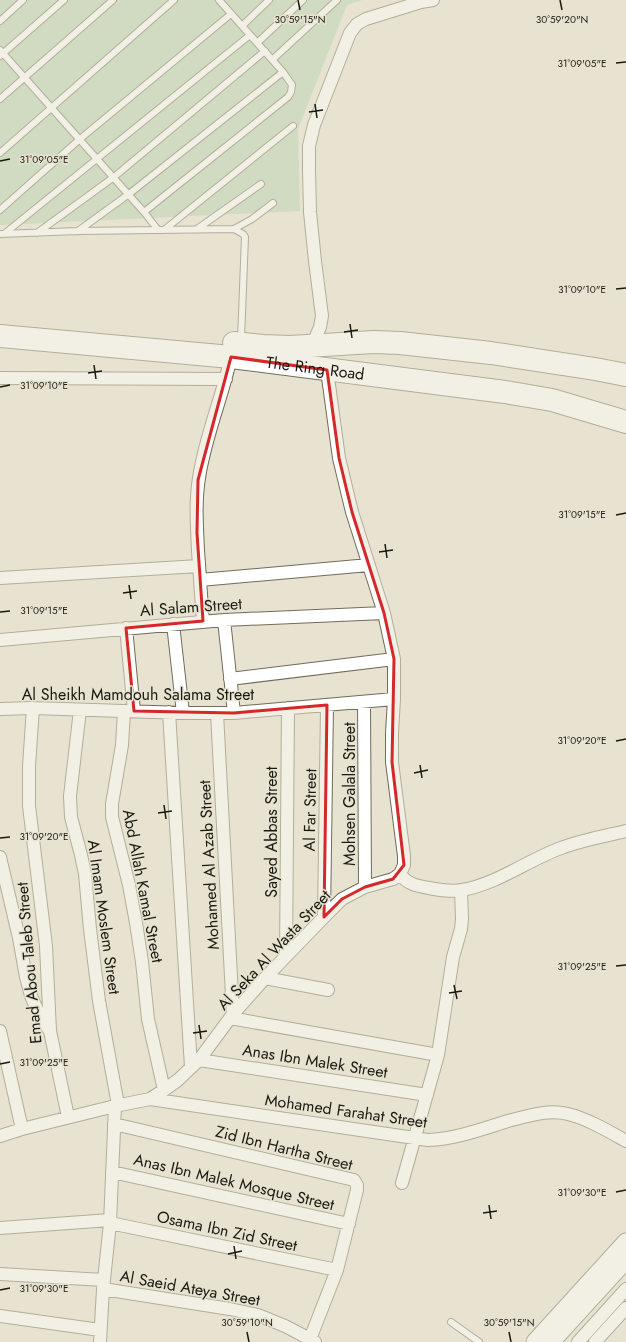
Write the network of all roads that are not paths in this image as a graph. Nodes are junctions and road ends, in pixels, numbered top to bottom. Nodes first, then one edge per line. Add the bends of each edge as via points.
1 (23, 0) edge
2 (64, 0) edge
3 (113, 0) edge
4 (174, 0) edge
5 (218, 0) edge
6 (230, 0) edge
7 (269, 0) edge
8 (303, 0) edge
9 (337, 0) edge
10 (424, 1) edge
11 (224, 6) junction
12 (231, 14) junction
13 (0, 21) edge
14 (242, 26) junction
15 (250, 35) junction
16 (257, 43) junction
17 (265, 51) junction
18 (1, 53) edge
19 (272, 60) junction
20 (283, 72) junction
21 (25, 77) junction
22 (0, 99) edge
23 (52, 108) junction
24 (293, 126) dead end
25 (80, 139) junction
26 (0, 153) edge
27 (98, 159) junction
28 (114, 177) junction
29 (261, 184) dead end
30 (129, 194) junction
31 (273, 203) dead end
32 (0, 210) edge
33 (144, 212) junction
34 (197, 229) junction
35 (234, 229) junction
36 (161, 230) junction
37 (78, 231) junction
38 (37, 233) junction
39 (2, 234) edge
40 (0, 321) edge
41 (0, 336) edge
42 (386, 342) junction
43 (169, 344) junction
44 (312, 346) junction
45 (236, 351) junction
46 (327, 370) junction
47 (626, 375) edge
48 (378, 376) junction
49 (0, 378) edge
50 (226, 379) junction
51 (626, 422) edge
52 (369, 565) junction
53 (199, 566) junction
54 (0, 578) edge
55 (200, 580) junction
56 (384, 613) junction
57 (224, 620) junction
58 (203, 622) junction
59 (173, 624) junction
60 (126, 628) junction
61 (0, 640) edge
62 (394, 660) junction
63 (230, 679) junction
64 (394, 699) junction
65 (364, 702) junction
66 (327, 705) junction
67 (33, 708) junction
68 (288, 708) junction
69 (0, 709) edge
70 (80, 710) junction
71 (129, 711) junction
72 (169, 712) junction
73 (184, 713) junction
74 (217, 713) junction
75 (234, 713) junction
76 (626, 831) edge
77 (0, 857) edge
78 (400, 874) junction
79 (365, 887) junction
80 (461, 890) junction
81 (324, 917) junction
82 (286, 956) junction
83 (265, 978) junction
84 (328, 990) dead end
85 (232, 1016) junction
86 (0, 1031) edge
87 (50, 1031) junction
88 (438, 1055) junction
89 (195, 1063) junction
90 (164, 1090) junction
91 (427, 1095) junction
92 (150, 1099) junction
93 (117, 1105) junction
94 (68, 1117) junction
95 (114, 1124) junction
96 (22, 1129) junction
97 (0, 1136) edge
98 (414, 1138) junction
99 (626, 1141) edge
100 (112, 1172) junction
101 (402, 1183) dead end
102 (110, 1221) junction
103 (349, 1224) junction
104 (0, 1228) edge
105 (623, 1254) edge
106 (337, 1270) junction
107 (0, 1274) edge
108 (103, 1285) junction
109 (626, 1289) edge
110 (626, 1308) edge
111 (0, 1316) edge
112 (451, 1322) dead end
113 (556, 1332) edge
114 (100, 1336) edge
115 (311, 1341) edge
116 (479, 1342) edge
117 (535, 1342) edge
118 (578, 1342) edge
119 (595, 1342) edge

1 - 13 lane
2 - 18 lane
3 - 21 lane
4 - 23 lane
5 - 11 lane
6 - 11 lane
7 - 14 lane
8 - 16 lane
9 - 19 lane
10 - 44 street via 357,24 350,33 314,125 309,146 308,170 322,316
11 - 12 lane
12 - 14 lane
12 - 25 lane
14 - 15 lane
15 - 16 lane
15 - 27 lane
16 - 17 lane
17 - 19 lane
17 - 28 lane
18 - 21 lane
19 - 20 lane
20 - 30 lane
20 - 33 lane via 292,85 288,97
21 - 22 lane
21 - 23 lane
23 - 25 lane
23 - 26 lane
24 - 36 lane
25 - 27 lane
25 - 32 lane
27 - 28 lane
27 - 39 lane
28 - 30 lane
28 - 38 lane
29 - 34 lane
30 - 33 lane
30 - 37 lane
31 - 35 lane
33 - 36 lane
34 - 35 lane
34 - 36 lane
35 - 45 lane via 245,237
36 - 37 lane
37 - 38 lane
38 - 39 lane
40 - 43 highway, The Ring Road
41 - 43 highway, The Ring Road
42 - 44 highway, The Ring Road
42 - 47 highway, The Ring Road via 491,353
42 - 48 highway
43 - 45 highway, The Ring Road
44 - 45 highway, The Ring Road via 264,346
45 - 46 highway, The Ring Road
45 - 50 street
46 - 48 highway, The Ring Road
46 - 52 street via 340,458 352,512
48 - 51 highway, The Ring Road via 552,400
49 - 50 street
50 - 53 street via 203,453 198,480 196,506
52 - 55 street
52 - 56 street
53 - 54 street
53 - 55 street
55 - 58 street
56 - 57 street, Al Salam Street
56 - 62 street
57 - 58 street, Al Salam Street
57 - 63 street
58 - 59 street, Al Salam Street
59 - 60 street, Al Salam Street
59 - 73 street
60 - 61 street, Al Salam Street
60 - 71 street, Abd Allah Kamal Street
62 - 63 street
62 - 64 street
63 - 75 street
64 - 65 street, Al Sheikh Mamdouh Salama Street
64 - 78 street via 392,762 404,856
65 - 66 street, Al Sheikh Mamdouh Salama Street
65 - 79 street, Mohsen Galala Street
66 - 68 street, Al Sheikh Mamdouh Salama Street
66 - 81 street, Al Far Street
67 - 69 street, Al Sheikh Mamdouh Salama Street
67 - 70 street, Al Sheikh Mamdouh Salama Street
67 - 87 street, Emad Abou Taleb Street via 29,806 46,946
68 - 75 street, Al Sheikh Mamdouh Salama Street
68 - 82 street, Sayed Abbas Street
70 - 71 street, Al Sheikh Mamdouh Salama Street
70 - 93 street, Al Imam Moslem Street via 70,796 71,817 85,874 99,1001
71 - 72 street, Al Sheikh Mamdouh Salama Street
71 - 90 street, Abd Allah Kamal Street via 112,804 112,817 129,885 142,962 148,1019
72 - 73 street, Al Sheikh Mamdouh Salama Street
72 - 89 street
73 - 74 street, Al Sheikh Mamdouh Salama Street
74 - 75 street, Al Sheikh Mamdouh Salama Street
74 - 85 street, Mohamed Al Azab Street
76 - 80 street via 567,845 476,887
77 - 87 street via 31,996
78 - 79 street, Al Seka Al Wasta Street via 393,879
78 - 80 street via 415,886 446,891
79 - 81 street, Al Seka Al Wasta Street via 342,899
80 - 88 street via 461,929 453,958
81 - 82 street, Al Seka Al Wasta Street
82 - 83 street, Al Seka Al Wasta Street
83 - 84 street
83 - 85 street, Al Seka Al Wasta Street
85 - 88 street
85 - 89 street, Al Seka Al Wasta Street
86 - 96 street
87 - 94 street, Emad Abou Taleb Street
88 - 91 street
89 - 90 street, Al Seka Al Wasta Street
89 - 91 street, Anas Ibn Malek Street
90 - 92 street, Al Seka Al Wasta Street
91 - 98 street
92 - 93 street, Al Seka Al Wasta Street
92 - 98 street, Mohamed Farahat Street
93 - 94 street, Al Seka Al Wasta Street
93 - 95 street, Al Imam Moslem Street
94 - 96 street, Al Seka Al Wasta Street
95 - 100 street, Al Imam Moslem Street
95 - 103 street, Zid Ibn Hartha Street via 354,1180 357,1190
96 - 97 street, Al Seka Al Wasta Street
98 - 99 street, Mohamed Farahat Street via 448,1138 547,1112 584,1119
98 - 101 street
100 - 102 street, Al Imam Moslem Street
100 - 103 street, Anas Ibn Malek Mosque Street
102 - 104 street, Osama Ibn Zid Street
102 - 106 street, Osama Ibn Zid Street
102 - 108 street, Al Imam Moslem Street
103 - 106 street, Zid Ibn Hartha Street
105 - 113 street
106 - 115 street, Zid Ibn Hartha Street
107 - 108 street, Al Saeid Ateya Street
108 - 114 street, Al Imam Moslem Street
108 - 115 street, Al Saeid Ateya Street via 258,1316 285,1326
109 - 118 street
110 - 119 street
111 - 114 street
112 - 116 lane
113 - 117 street

